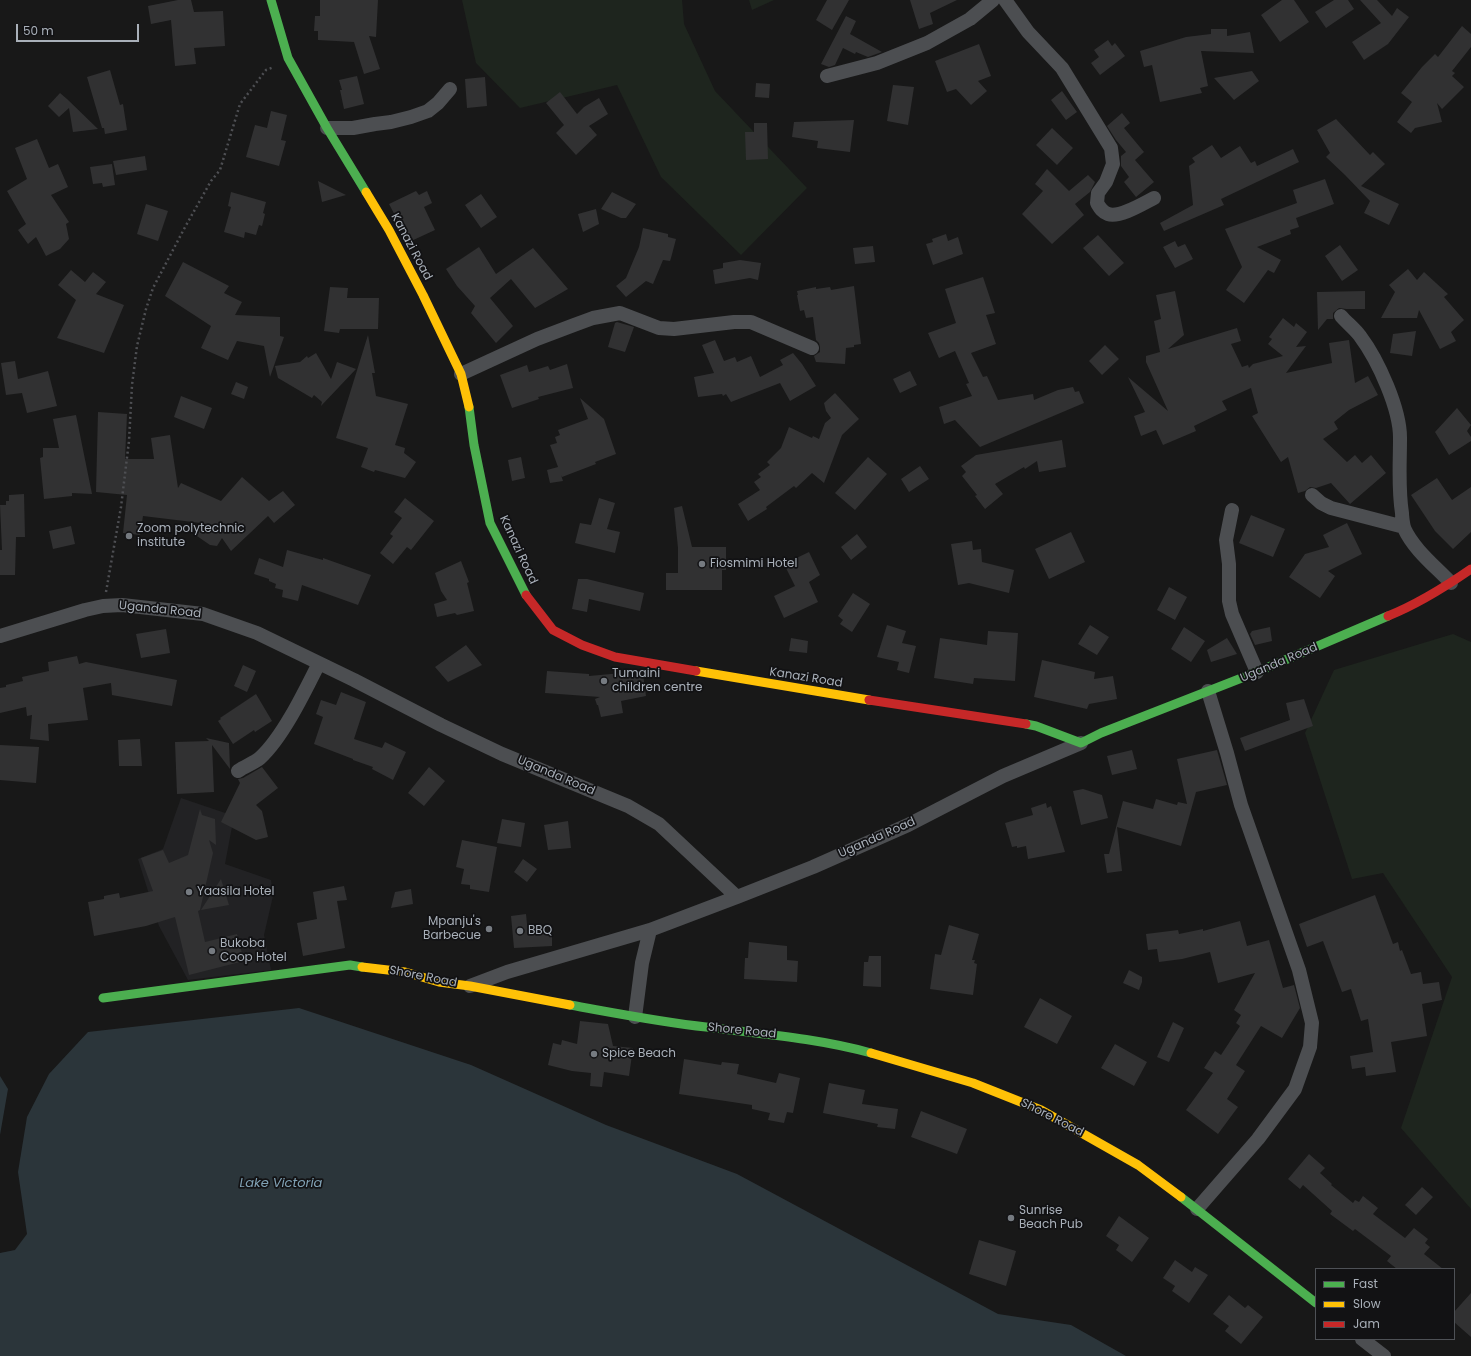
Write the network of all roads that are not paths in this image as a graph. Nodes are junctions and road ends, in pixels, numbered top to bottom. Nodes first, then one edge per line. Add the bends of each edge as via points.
1 (271, 0) edge
2 (993, 0) edge
3 (1005, 0) edge
4 (827, 76) dead end
5 (450, 89) dead end
6 (327, 128) junction
7 (1154, 198) dead end
8 (1341, 316) dead end
9 (812, 348) dead end
10 (461, 374) junction
11 (1312, 495) dead end
12 (1232, 510) dead end
13 (1404, 527) junction
14 (1471, 569) edge
15 (1451, 583) junction
16 (0, 636) edge
17 (319, 663) junction
18 (1257, 672) junction
19 (1208, 691) junction
20 (1081, 743) junction
21 (238, 771) dead end
22 (737, 896) junction
23 (650, 930) junction
24 (470, 986) junction
25 (102, 998) dead end
26 (635, 1017) junction
27 (1197, 1209) junction
28 (1315, 1302) edge
29 (1363, 1340) edge
30 (1384, 1356) edge

1 - 6 main road, Kanazi Road via 288,58
2 - 4 street via 970,19 927,43 877,63
3 - 7 street via 1028,32 1062,68 1111,148 1113,164 1098,194 1097,203 1101,210 1109,215 1120,213
5 - 6 street via 428,111 410,117 353,128
6 - 10 main road, Kanazi Road via 389,230
8 - 13 street via 1360,335 1373,357 1387,385 1398,418 1398,477
9 - 10 street via 751,322 674,330 659,328 620,313 593,318 559,330
10 - 20 main road, Kanazi Road via 490,523 523,591 552,630 615,657 1036,726
11 - 13 street via 1331,508
12 - 18 street via 1226,540 1229,601
13 - 15 street via 1415,545
14 - 15 main road, Uganda Road
15 - 18 main road, Uganda Road via 1413,606
16 - 17 street, Uganda Road via 85,610 122,605 203,614 257,633
17 - 21 street via 276,739 259,758
17 - 22 street, Uganda Road via 502,754 628,806 659,824
18 - 19 main road, Uganda Road
19 - 20 main road, Uganda Road via 1100,733
19 - 27 street via 1241,805 1299,970 1312,1023 1310,1047 1295,1089 1258,1139
20 - 22 street, Uganda Road via 1004,776 828,860
22 - 23 street
23 - 24 street via 507,972
23 - 26 street via 642,963
24 - 25 main road, Shore Road via 439,982 405,972 350,965
24 - 26 main road, Shore Road
26 - 27 main road, Shore Road via 788,1036 848,1047 973,1083 1041,1110 1138,1165
27 - 28 main road, Shore Road
29 - 30 street

